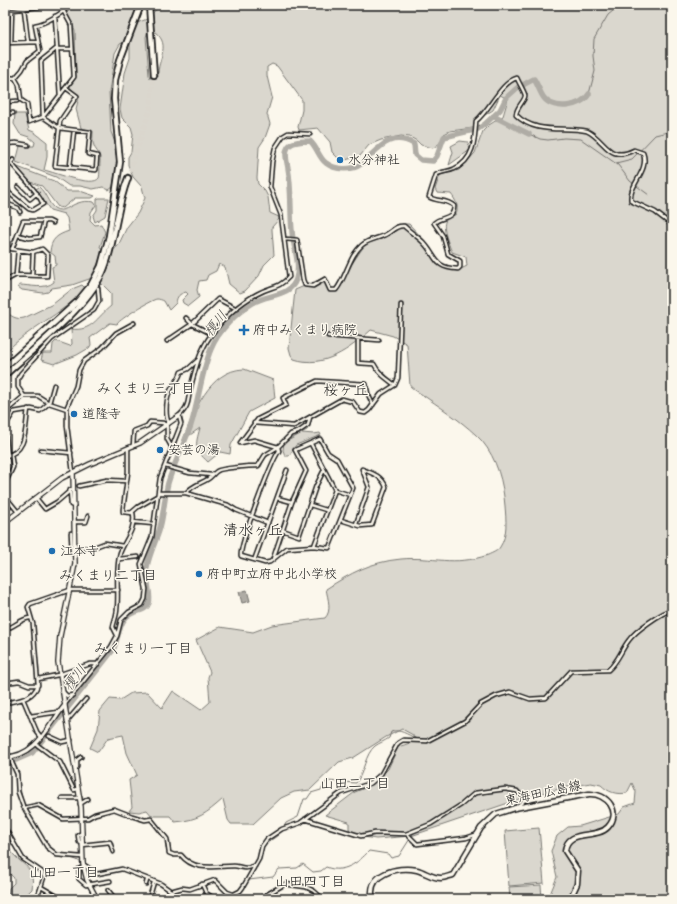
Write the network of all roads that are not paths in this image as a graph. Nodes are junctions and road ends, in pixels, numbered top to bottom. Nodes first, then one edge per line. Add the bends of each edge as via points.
1 (16, 5) edge
2 (53, 5) edge
3 (69, 5) edge
4 (141, 6) edge
5 (149, 7) edge
6 (24, 9) junction
7 (14, 10) junction
8 (5, 11) edge
9 (64, 12) junction
10 (55, 16) junction
11 (11, 42) junction
12 (28, 42) junction
13 (38, 42) junction
14 (5, 43) edge
15 (56, 49) junction
16 (72, 50) junction
17 (154, 75) tunnel mouth
18 (6, 77) edge
19 (14, 78) junction
20 (66, 88) junction
21 (60, 96) junction
22 (17, 101) dead end
23 (6, 102) edge
24 (5, 113) edge
25 (13, 113) dead end
26 (43, 117) junction
27 (58, 128) junction
28 (74, 130) junction
29 (310, 134) dead end
30 (5, 144) edge
31 (28, 145) dead end
32 (5, 155) edge
33 (13, 160) dead end
34 (10, 164) junction
35 (70, 166) junction
36 (5, 170) edge
37 (128, 178) tunnel mouth
38 (5, 182) edge
39 (18, 187) dead end
40 (8, 192) junction
41 (37, 193) junction
42 (20, 212) dead end
43 (44, 221) junction
44 (53, 223) dead end
45 (672, 225) edge
46 (18, 235) junction
47 (285, 239) junction
48 (109, 245) junction
49 (5, 248) edge
50 (12, 249) junction
51 (18, 250) junction
52 (33, 252) junction
53 (16, 275) junction
54 (32, 275) junction
55 (5, 281) edge
56 (98, 288) dead end
57 (89, 293) junction
58 (401, 305) dead end
59 (236, 309) junction
60 (186, 318) dead end
61 (134, 323) dead end
62 (192, 324) junction
63 (212, 334) junction
64 (328, 336) dead end
65 (358, 338) junction
66 (379, 340) dead end
67 (167, 341) dead end
68 (199, 360) junction
69 (5, 367) edge
70 (5, 375) edge
71 (54, 385) dead end
72 (395, 385) junction
73 (24, 396) junction
74 (49, 403) junction
75 (373, 406) junction
76 (28, 409) junction
77 (67, 409) junction
78 (5, 412) edge
79 (179, 416) junction
80 (310, 417) junction
81 (254, 423) junction
82 (167, 424) junction
83 (5, 427) edge
84 (311, 444) junction
85 (133, 447) junction
86 (278, 447) junction
87 (172, 448) junction
88 (128, 449) junction
89 (41, 450) dead end
90 (71, 453) junction
91 (8, 456) edge
92 (165, 466) junction
93 (286, 470) dead end
94 (324, 470) junction
95 (73, 472) junction
96 (212, 475) junction
97 (126, 481) junction
98 (5, 484) edge
99 (79, 486) dead end
100 (335, 490) junction
101 (186, 493) junction
102 (158, 495) junction
103 (350, 495) junction
104 (5, 496) edge
105 (36, 498) junction
106 (277, 498) junction
107 (292, 502) junction
108 (310, 505) junction
109 (74, 506) junction
110 (326, 510) junction
111 (18, 512) junction
112 (131, 513) junction
113 (88, 516) dead end
114 (253, 517) junction
115 (341, 520) junction
116 (5, 522) edge
117 (75, 522) junction
118 (133, 522) junction
119 (268, 523) junction
120 (154, 524) junction
121 (356, 524) junction
122 (282, 530) junction
123 (71, 533) dead end
124 (123, 546) junction
125 (314, 546) junction
126 (75, 548) junction
127 (75, 554) junction
128 (138, 557) dead end
129 (255, 558) junction
130 (118, 559) junction
131 (273, 559) junction
132 (70, 590) junction
133 (118, 590) junction
134 (672, 610) edge
135 (30, 618) junction
136 (5, 629) edge
137 (117, 636) junction
138 (98, 664) junction
139 (60, 674) junction
140 (38, 679) junction
141 (5, 683) edge
142 (38, 685) junction
143 (63, 692) junction
144 (73, 695) junction
145 (23, 698) junction
146 (86, 699) dead end
147 (5, 703) edge
148 (65, 706) junction
149 (59, 712) junction
150 (30, 716) junction
151 (67, 721) junction
152 (49, 736) dead end
153 (41, 737) junction
154 (70, 740) junction
155 (36, 744) junction
156 (5, 757) edge
157 (11, 757) junction
158 (81, 757) dead end
159 (75, 768) junction
160 (78, 789) junction
161 (62, 798) dead end
162 (80, 798) junction
163 (88, 799) dead end
164 (80, 804) junction
165 (24, 808) junction
166 (515, 808) junction
167 (82, 819) junction
168 (305, 819) junction
169 (5, 828) edge
170 (406, 834) junction
171 (478, 834) junction
172 (82, 844) junction
173 (113, 852) dead end
174 (82, 857) junction
175 (83, 866) junction
176 (255, 866) junction
177 (110, 881) dead end
178 (153, 883) junction
179 (89, 885) junction
180 (203, 885) junction
181 (41, 887) junction
182 (108, 890) dead end
183 (171, 892) junction
184 (234, 894) junction
185 (672, 894) edge
186 (238, 897) edge
187 (37, 899) edge
188 (62, 899) edge
189 (97, 899) edge
190 (115, 899) edge
191 (149, 899) edge
192 (172, 899) edge
193 (215, 899) edge
194 (247, 899) edge
195 (260, 899) edge
196 (323, 899) edge
197 (373, 899) edge
198 (570, 899) edge
199 (669, 899) edge

1 - 7 street
2 - 6 street
3 - 9 street
4 - 48 highway via 115,80 120,162
5 - 17 highway
6 - 7 street
6 - 12 street
7 - 8 street
7 - 11 street
9 - 10 street
9 - 16 street via 71,25
10 - 13 street via 44,24 35,25
10 - 15 street
11 - 12 street
11 - 14 street
12 - 13 street
13 - 19 street via 40,51 27,61
15 - 16 street
15 - 21 street
15 - 26 street via 42,61
16 - 20 street via 74,77
18 - 19 street
18 - 23 street
19 - 26 street via 19,85 21,100 27,104 29,122
20 - 21 street
20 - 27 street via 77,96
21 - 26 street
22 - 23 street
24 - 25 street
26 - 27 street
27 - 28 street
27 - 35 street via 55,166
28 - 35 street
28 - 35 street via 90,132 88,154 97,156 96,170
29 - 47 street via 288,133 279,140 275,148 270,187 281,215
30 - 31 street
32 - 34 street
33 - 34 street
34 - 36 street
34 - 41 street
37 - 48 highway
38 - 40 street
39 - 41 street via 30,199
40 - 41 street via 33,210 43,204
40 - 42 street via 5,203 18,208
43 - 44 street
43 - 46 street via 23,221
43 - 46 street via 40,237
45 - 47 street via 655,212 631,201 644,166 643,153 634,150 625,155 617,154 587,131 552,130 531,125 516,115 516,110 525,98 517,78 508,82 476,121 476,142 472,152 458,167 436,174 429,192 429,197 454,206 450,216 434,223 448,254 460,261 458,269 438,264 423,242 404,226 396,227 388,234 363,244 341,278 340,285 336,290 330,290 325,279 313,286 305,285 297,240
46 - 50 street
47 - 59 street via 289,276 280,285 259,293
48 - 57 highway via 103,274
49 - 50 street
50 - 51 street
51 - 52 street
51 - 53 street
52 - 54 street
52 - 54 street via 42,249 48,255 47,276
53 - 54 street
53 - 55 street
56 - 73 street via 99,301 94,310 52,339 20,373 18,387
57 - 69 highway
57 - 70 highway
58 - 72 street via 398,378
59 - 62 street via 218,299
59 - 63 street
60 - 62 street
61 - 77 street via 116,333 102,348 84,361
62 - 63 street
62 - 67 street
63 - 68 street via 203,346
64 - 65 street
65 - 66 street
65 - 72 street via 358,363 374,364 376,369
68 - 79 street via 191,387 190,402
68 - 82 street via 181,372 179,380 169,394
71 - 74 street
72 - 75 street via 384,391
73 - 74 street via 38,396
73 - 78 street
74 - 76 street via 40,411
74 - 77 street
75 - 80 street via 365,413 360,412 353,402 340,399
75 - 81 street via 366,384 317,381 283,398 286,405 264,414
76 - 83 street via 12,413
76 - 91 street via 23,440 17,452
77 - 90 street
79 - 82 street
79 - 87 street via 181,424
80 - 81 street via 294,426
80 - 86 street via 308,425 290,434
81 - 86 street via 240,443 254,440
82 - 85 street
82 - 85 street via 150,422 147,426 134,431
82 - 87 street via 167,440
83 - 91 street
84 - 94 street
84 - 103 street via 320,439 328,453 336,459 353,488
84 - 107 street via 295,450 306,471
85 - 88 street
86 - 96 street via 265,455 258,466 223,468
86 - 114 street via 279,451 272,460
87 - 92 street
88 - 95 street
88 - 97 street
89 - 90 street
90 - 95 street
91 - 98 street via 13,467
92 - 96 street via 190,473
92 - 102 street
93 - 106 street
94 - 100 street
94 - 108 street
95 - 105 street
95 - 109 street
96 - 101 street
97 - 99 street via 107,480
97 - 112 street via 122,509 123,512
100 - 103 street
100 - 110 street
101 - 102 street
101 - 114 street via 228,505
102 - 112 street
102 - 120 street
103 - 115 street
104 - 111 street
105 - 109 street via 44,509 57,502 70,490 71,505
105 - 111 street
106 - 107 street
106 - 119 street
107 - 122 street
108 - 110 street
108 - 122 street via 299,536
109 - 117 street
110 - 125 street
111 - 116 street
112 - 118 street
113 - 117 street via 86,522
114 - 119 street
114 - 129 street via 240,554
115 - 121 street
115 - 125 street via 331,547
117 - 126 street
118 - 120 street
118 - 124 street via 132,533
119 - 129 street
120 - 137 street via 152,537 141,564 146,589 145,599 121,620
121 - 121 street via 372,525 386,489 384,482 375,474 362,469 369,487
122 - 131 street
123 - 127 street via 72,552
124 - 126 street via 105,543 92,548
124 - 130 street
125 - 131 street via 287,548
126 - 127 street
127 - 132 street
128 - 130 street
129 - 131 street via 265,563
130 - 133 street
132 - 133 street
132 - 135 street via 30,604
132 - 139 street via 58,643
133 - 137 street via 117,611 112,627
134 - 168 street via 635,633 608,670 571,671 546,698 530,699 510,692 496,696 481,704 465,721 427,741 403,740 395,746 377,778 364,786 341,793
135 - 136 street
135 - 140 street via 33,624
137 - 138 street
138 - 139 street via 78,667
138 - 144 street
139 - 140 street
139 - 143 street
140 - 142 street
141 - 142 street via 19,681
142 - 145 street via 34,694
143 - 144 street via 67,696
143 - 148 street
144 - 148 street
145 - 147 street
145 - 150 street
146 - 151 street
148 - 149 street
148 - 151 street
149 - 150 street
149 - 153 street
150 - 153 street
151 - 154 street
152 - 154 street via 62,742
153 - 155 street
154 - 159 street
155 - 157 street via 24,753
155 - 160 street via 60,762 74,790
156 - 157 street
157 - 165 street
158 - 159 street via 77,760
159 - 160 street
160 - 162 street
161 - 162 street
162 - 164 street
163 - 164 street
164 - 167 street
165 - 167 street via 38,804 59,819
165 - 174 street via 48,847 57,855
166 - 170 street via 525,800 517,791 481,791 431,824
166 - 171 main road, 東海田広島線 via 502,811 491,818
166 - 198 main road, 東海田広島線 via 596,794 612,805 612,822 605,830 573,838 566,844 565,851 578,871 577,884
167 - 172 street
167 - 176 street via 114,809 145,820 151,819 167,839 171,855 181,855 201,867
168 - 170 street via 361,836 375,833
168 - 176 street via 266,839
169 - 181 street via 23,860 42,872 44,877
170 - 171 street via 417,844 466,838
171 - 197 main road, 東海田広島線 via 453,874 439,878 410,869 386,873 375,882 372,889
172 - 173 street via 110,842
172 - 174 street
174 - 175 street
175 - 178 street via 97,874 122,869
175 - 179 street
175 - 179 street via 79,869 79,879
176 - 184 street via 240,891
177 - 179 street
178 - 183 street via 161,884
178 - 191 street
179 - 189 street
180 - 183 street
180 - 184 street via 215,880 225,891
180 - 193 street via 206,893
181 - 187 street
181 - 188 street
182 - 190 street
183 - 192 street
184 - 186 street
185 - 199 street
186 - 194 street
195 - 196 street via 285,884 314,890

